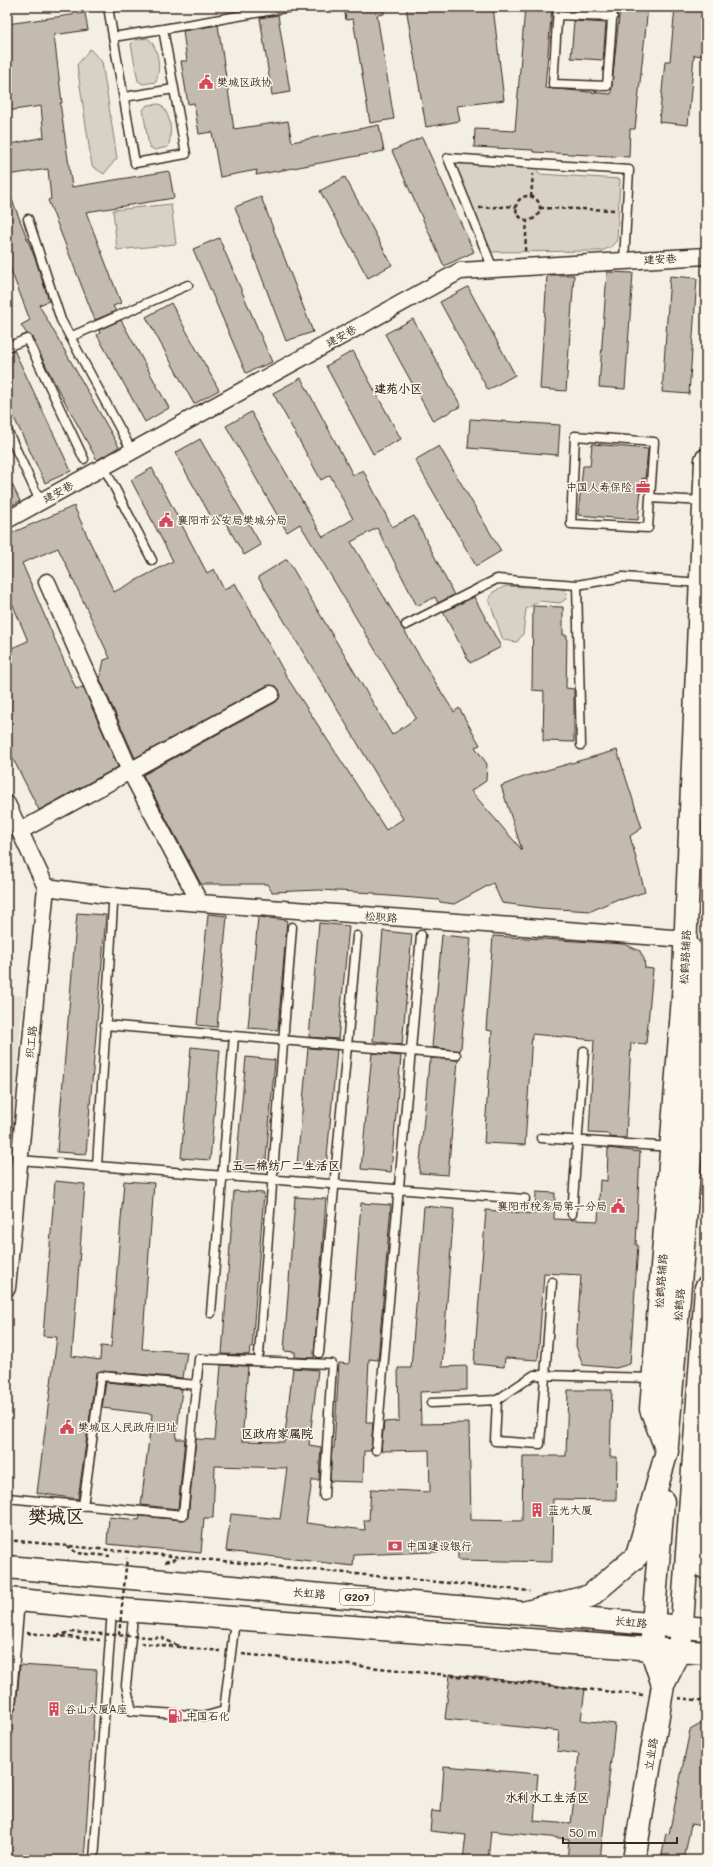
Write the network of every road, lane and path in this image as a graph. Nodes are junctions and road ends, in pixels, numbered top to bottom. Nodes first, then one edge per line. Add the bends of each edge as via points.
1 (108, 7) edge
2 (291, 7) edge
3 (613, 7) edge
4 (558, 11) edge
5 (613, 17) junction
6 (163, 28) junction
7 (113, 37) junction
8 (174, 89) junction
9 (124, 97) junction
10 (534, 164) junction
11 (531, 197) junction
12 (517, 206) junction
13 (540, 208) junction
14 (468, 209) junction
15 (626, 210) junction
16 (28, 219) dead end
17 (527, 220) junction
18 (706, 256) edge
19 (624, 261) junction
20 (524, 267) junction
21 (493, 269) junction
22 (188, 285) dead end
23 (70, 337) junction
24 (7, 347) edge
25 (7, 430) edge
26 (10, 444) edge
27 (132, 451) junction
28 (84, 459) dead end
29 (706, 460) edge
30 (104, 467) junction
31 (650, 498) junction
32 (40, 501) junction
33 (704, 501) junction
34 (7, 520) edge
35 (152, 560) dead end
36 (47, 582) dead end
37 (703, 583) edge
38 (577, 585) junction
39 (406, 625) dead end
40 (272, 694) dead end
41 (701, 694) edge
42 (581, 745) dead end
43 (130, 772) junction
44 (8, 807) edge
45 (20, 831) junction
46 (46, 887) junction
47 (200, 903) junction
48 (113, 905) dead end
49 (292, 927) dead end
50 (357, 936) dead end
51 (421, 936) dead end
52 (686, 939) junction
53 (706, 963) edge
54 (105, 1025) junction
55 (234, 1036) junction
56 (283, 1040) junction
57 (347, 1045) junction
58 (410, 1051) junction
59 (584, 1051) dead end
60 (456, 1055) dead end
61 (541, 1138) dead end
62 (577, 1141) junction
63 (672, 1147) junction
64 (19, 1160) junction
65 (97, 1166) junction
66 (222, 1176) junction
67 (273, 1179) junction
68 (335, 1184) junction
69 (398, 1189) junction
70 (525, 1199) dead end
71 (572, 1214) dead end
72 (8, 1258) edge
73 (552, 1282) dead end
74 (7, 1288) edge
75 (706, 1288) edge
76 (211, 1313) dead end
77 (319, 1353) dead end
78 (259, 1354) dead end
79 (544, 1375) junction
80 (654, 1378) junction
81 (197, 1384) junction
82 (497, 1400) junction
83 (431, 1403) dead end
84 (706, 1422) edge
85 (376, 1450) dead end
86 (667, 1451) junction
87 (694, 1455) junction
88 (324, 1496) dead end
89 (7, 1498) edge
90 (83, 1506) junction
91 (7, 1540) edge
92 (67, 1546) junction
93 (113, 1556) dead end
94 (120, 1557) dead end
95 (182, 1557) junction
96 (127, 1558) junction
97 (135, 1558) dead end
98 (158, 1561) dead end
99 (7, 1567) edge
100 (706, 1568) edge
101 (11, 1600) edge
102 (530, 1602) junction
103 (118, 1609) junction
104 (246, 1619) junction
105 (652, 1624) junction
106 (682, 1627) junction
107 (706, 1628) edge
108 (12, 1632) junction
109 (119, 1635) junction
110 (57, 1636) junction
111 (110, 1640) junction
112 (130, 1642) junction
113 (181, 1647) junction
114 (651, 1649) junction
115 (680, 1651) junction
116 (230, 1652) junction
117 (706, 1653) edge
118 (662, 1690) junction
119 (706, 1701) edge
120 (7, 1706) edge
121 (94, 1860) edge
122 (634, 1860) edge

1 - 7 lane
2 - 6 lane
3 - 5 lane
4 - 5 lane
4 - 5 lane via 553,84 607,86
6 - 7 lane
6 - 8 lane
7 - 9 lane
8 - 9 lane
8 - 9 lane via 186,154 135,163
10 - 11 path
10 - 14 lane via 448,158
10 - 15 lane via 629,170
11 - 12 path via 520,200
11 - 13 path via 537,200
12 - 14 path
12 - 17 path via 518,214
13 - 15 path
13 - 17 path via 538,216
14 - 21 lane
15 - 19 lane
16 - 23 lane via 61,320
17 - 20 path
18 - 19 street, 建安巷
19 - 20 street, 建安巷
20 - 21 street, 建安巷
21 - 27 street, 建安巷 via 460,271
22 - 23 lane
23 - 27 lane
24 - 28 lane via 27,339
25 - 26 lane
26 - 32 lane
27 - 30 street, 建安巷
29 - 33 main road, 松鹤路辅路
30 - 32 street, 建安巷
30 - 35 lane
31 - 31 lane via 648,528 571,524 575,436 654,442
31 - 33 lane
32 - 34 street, 建安巷
33 - 37 main road, 松鹤路辅路
36 - 43 street
37 - 38 lane via 623,577
37 - 41 main road, 松鹤路辅路
38 - 39 lane via 497,579
38 - 42 lane
40 - 43 street
41 - 52 main road, 松鹤路辅路
43 - 45 street
43 - 47 street
44 - 45 street
45 - 46 street
46 - 47 street, 松职路 via 122,897
46 - 64 street, 织工路
47 - 52 street, 松职路
48 - 54 lane
49 - 56 lane
50 - 57 lane
51 - 58 lane
52 - 53 street
52 - 63 main road, 松鹤路辅路
53 - 86 main road, 松鹤路
54 - 55 lane
54 - 65 lane
55 - 56 lane
55 - 66 lane
56 - 57 lane
56 - 67 lane
57 - 58 lane
57 - 68 lane
58 - 60 lane
58 - 69 lane
59 - 62 lane
61 - 62 lane
62 - 63 lane
62 - 71 lane
63 - 80 main road, 松鹤路辅路
64 - 65 lane
64 - 72 street, 织工路
65 - 66 lane
66 - 67 lane
66 - 76 lane
67 - 68 lane
67 - 78 lane
68 - 69 lane
68 - 77 lane
69 - 70 lane
69 - 85 lane
72 - 74 street, 织工路
73 - 79 lane
75 - 87 main road
79 - 80 lane
79 - 82 lane via 534,1374
79 - 82 lane via 540,1444 495,1441
80 - 86 main road, 松鹤路辅路 via 651,1409
81 - 88 lane via 199,1358 332,1364
81 - 90 lane via 101,1376
81 - 90 lane via 182,1516
82 - 83 lane
84 - 87 main road
86 - 102 main road via 637,1556 590,1596
86 - 105 main road, 松鹤路
87 - 100 main road via 702,1557
87 - 106 main road
89 - 90 lane
91 - 92 path
92 - 93 path via 77,1552
92 - 95 path
94 - 96 path
95 - 98 path via 166,1562
95 - 102 path
96 - 97 path
96 - 109 path, bridge
99 - 102 main road, 长虹路 / G207
101 - 103 main road
101 - 108 street
102 - 105 main road, 长虹路 / G207
103 - 104 main road
103 - 111 lane
103 - 112 lane via 133,1618
104 - 114 main road
104 - 116 lane via 234,1620
105 - 106 main road, 长虹路 / G207
105 - 114 main road, 松鹤路
106 - 107 main road, 长虹路 / G207
106 - 115 main road
108 - 110 path
108 - 120 street
109 - 110 path, bridge via 70,1632
109 - 113 path, bridge via 162,1638
110 - 111 path
111 - 121 lane
112 - 113 path
112 - 116 lane via 126,1685 132,1711 206,1716 224,1711
113 - 116 path
114 - 115 main road
114 - 118 main road
115 - 117 main road
115 - 118 main road, 立业路
116 - 118 path
118 - 119 path
118 - 122 main road, 立业路

